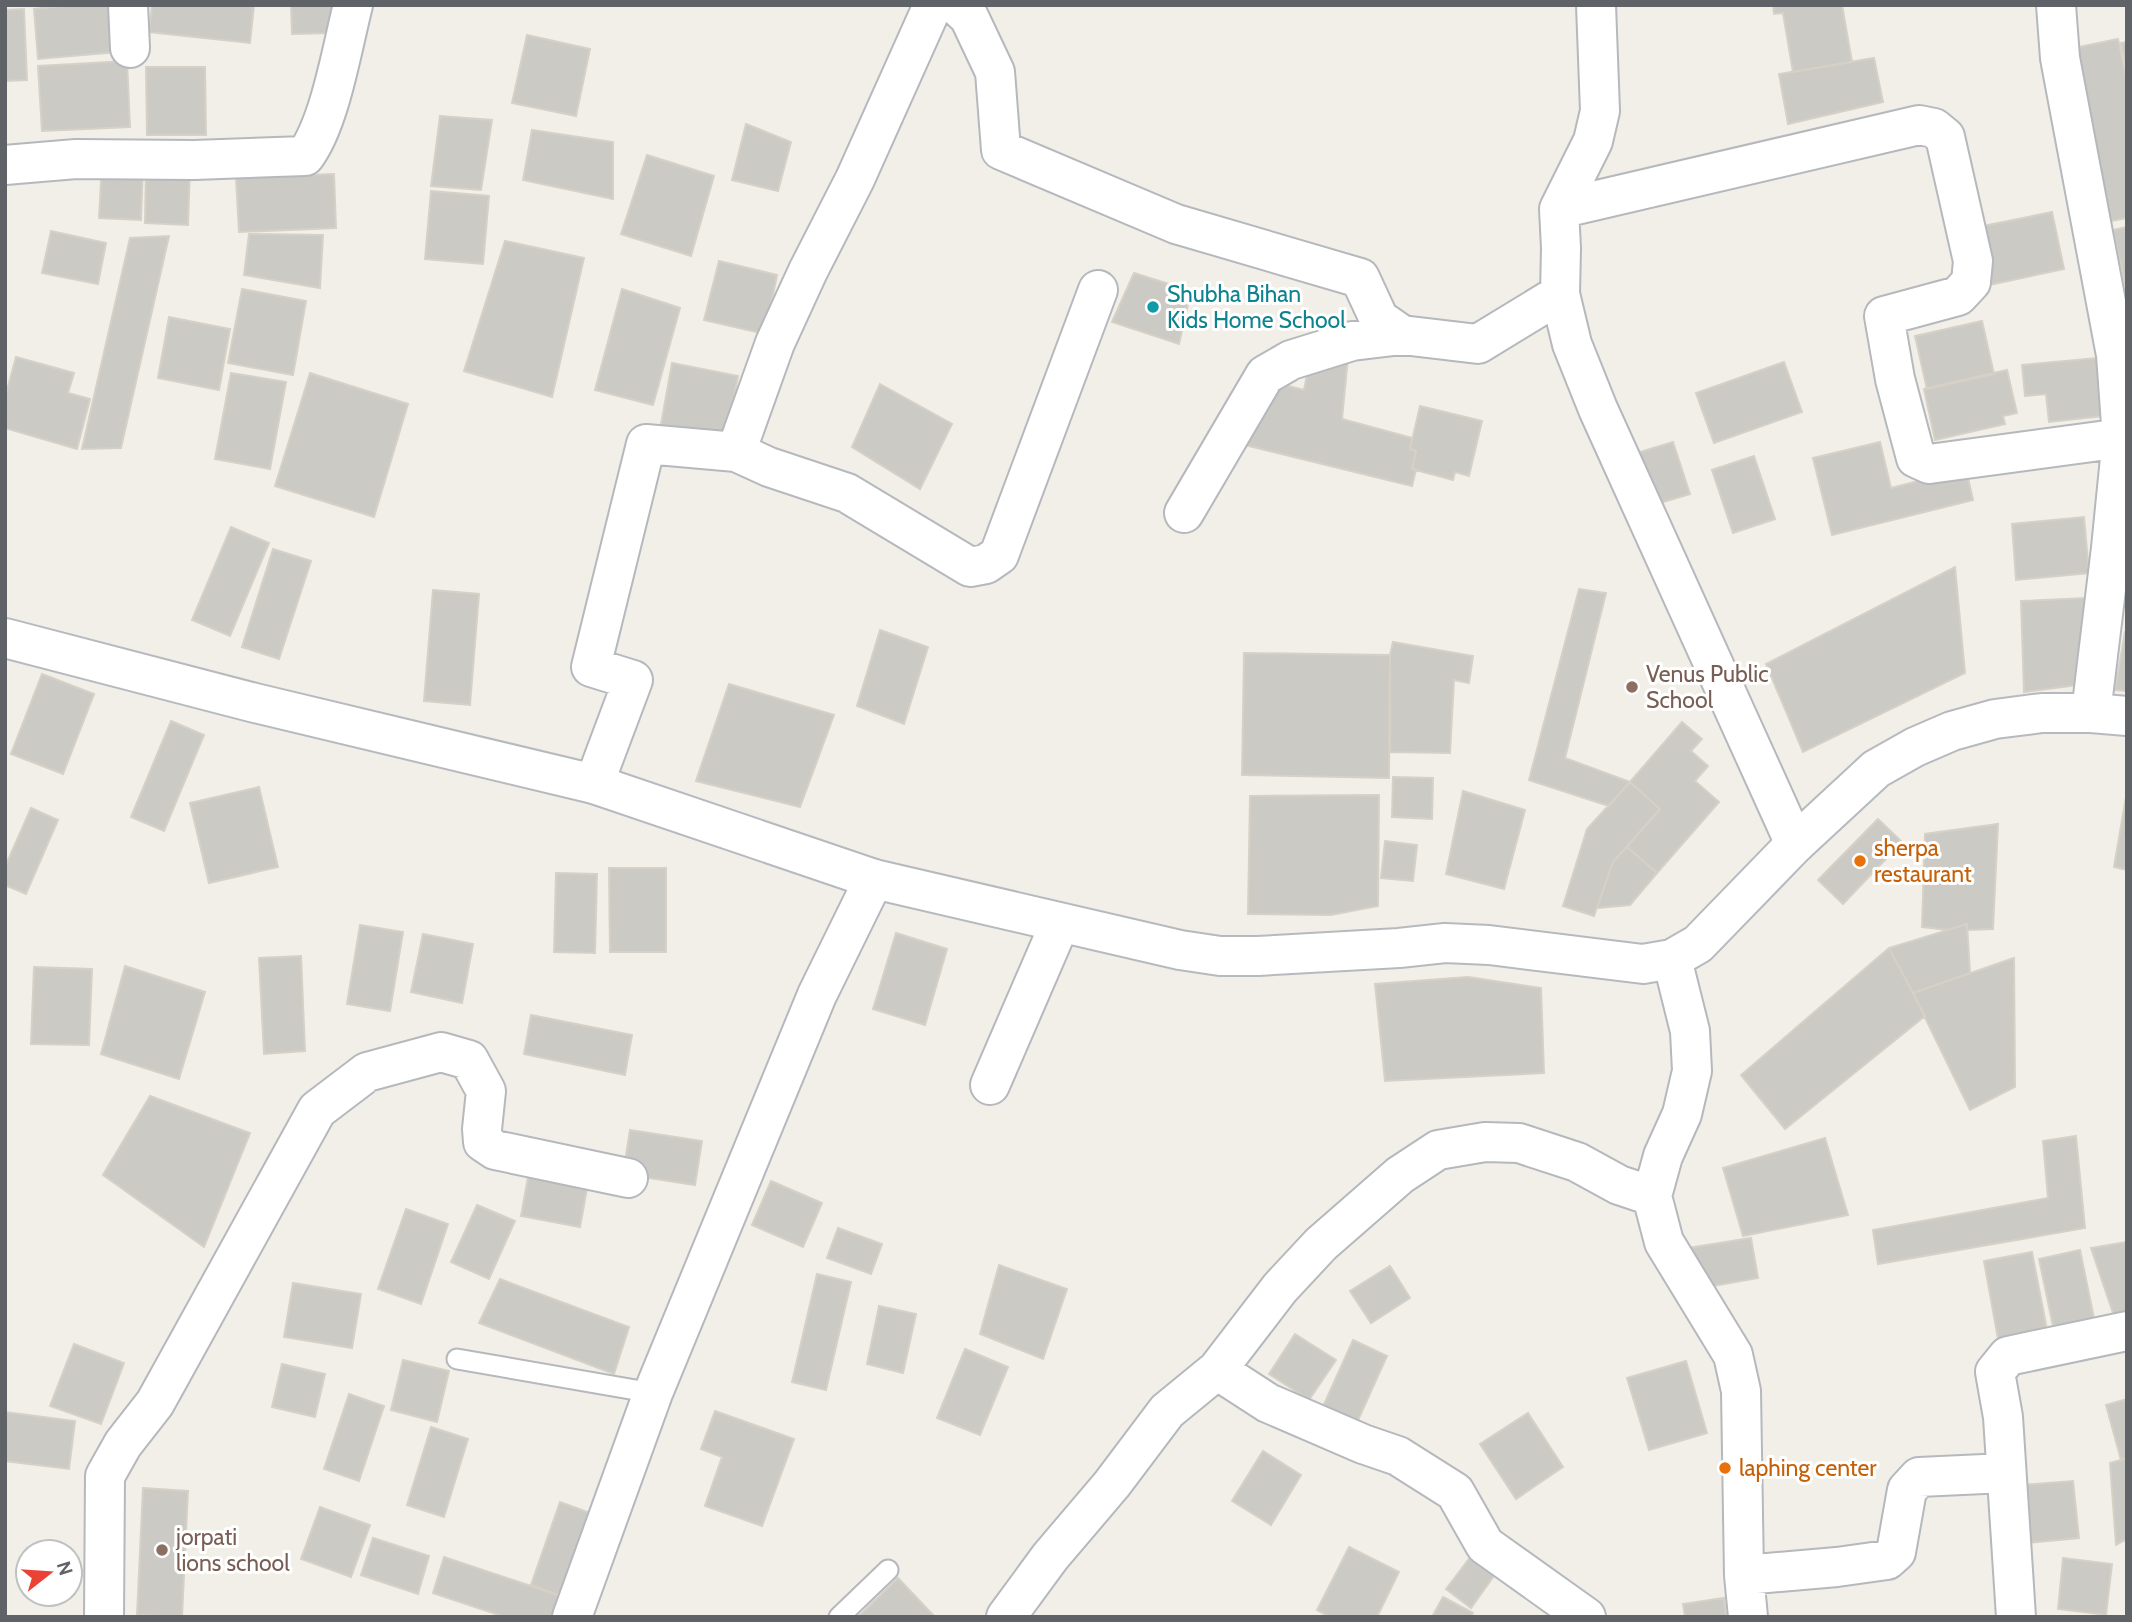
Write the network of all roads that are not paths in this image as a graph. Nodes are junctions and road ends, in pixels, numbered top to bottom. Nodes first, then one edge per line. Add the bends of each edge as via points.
1 (128, 5) edge
2 (353, 5) edge
3 (933, 5) edge
4 (956, 5) edge
5 (1596, 5) edge
6 (2056, 5) edge
7 (130, 48) dead end
8 (5, 165) edge
9 (1559, 209) junction
10 (1098, 290) dead end
11 (1560, 294) junction
12 (1402, 335) junction
13 (2122, 438) junction
14 (736, 452) junction
15 (1184, 513) dead end
16 (5, 638) edge
17 (2109, 714) edge
18 (594, 785) junction
19 (1794, 844) junction
20 (874, 879) junction
21 (1060, 923) junction
22 (1672, 959) junction
23 (990, 1085) dead end
24 (628, 1178) dead end
25 (1652, 1196) junction
26 (2127, 1331) edge
27 (457, 1359) dead end
28 (1217, 1370) junction
29 (653, 1393) junction
30 (2006, 1473) junction
31 (888, 1570) dead end
32 (1744, 1575) junction
33 (104, 1617) edge
34 (572, 1617) edge
35 (839, 1617) edge
36 (1006, 1617) edge
37 (1586, 1617) edge
38 (1748, 1617) edge
39 (2015, 1617) edge

1 - 7 street
2 - 8 street via 326,110 305,156 76,159
3 - 14 street via 775,343
4 - 12 street via 969,18 995,72 1001,150 1176,224 1360,278 1379,319
5 - 9 street via 1600,111 1593,141
6 - 13 street via 2060,58 2116,355
9 - 11 street
9 - 13 street via 1919,125 1934,128 1945,137 1973,261 1971,282 1958,296 1884,316 1916,458 1929,464
10 - 14 street via 999,555 986,564 970,567 847,493
11 - 12 street via 1478,344
11 - 19 street via 1572,344 1598,409
12 - 15 street via 1315,351 1265,375
13 - 17 street via 2111,548
14 - 18 street via 646,444 592,667 633,680
16 - 18 street
17 - 19 street via 2042,713 1952,731 1876,769
18 - 20 street
19 - 22 street via 1698,944
20 - 21 street
20 - 29 street via 817,995
21 - 22 street via 1220,956 1445,943 1643,964
21 - 23 street
22 - 25 street via 1690,1031 1692,1071 1682,1114
24 - 33 street via 495,1150 484,1142 486,1091 469,1060 441,1052 367,1072 317,1110 155,1403 104,1476
25 - 28 street via 1619,1185 1577,1162 1520,1143 1485,1142 1438,1150 1400,1175 1321,1244 1280,1288
25 - 32 street via 1664,1242 1733,1355 1741,1391
26 - 30 street via 2008,1356 1995,1372
27 - 29 lane
28 - 36 street via 1167,1411
28 - 37 street via 1268,1402 1398,1456 1454,1492 1485,1545
29 - 34 street
30 - 32 street via 1919,1477 1907,1490 1896,1552 1887,1559
30 - 39 street
31 - 35 lane
32 - 38 street

